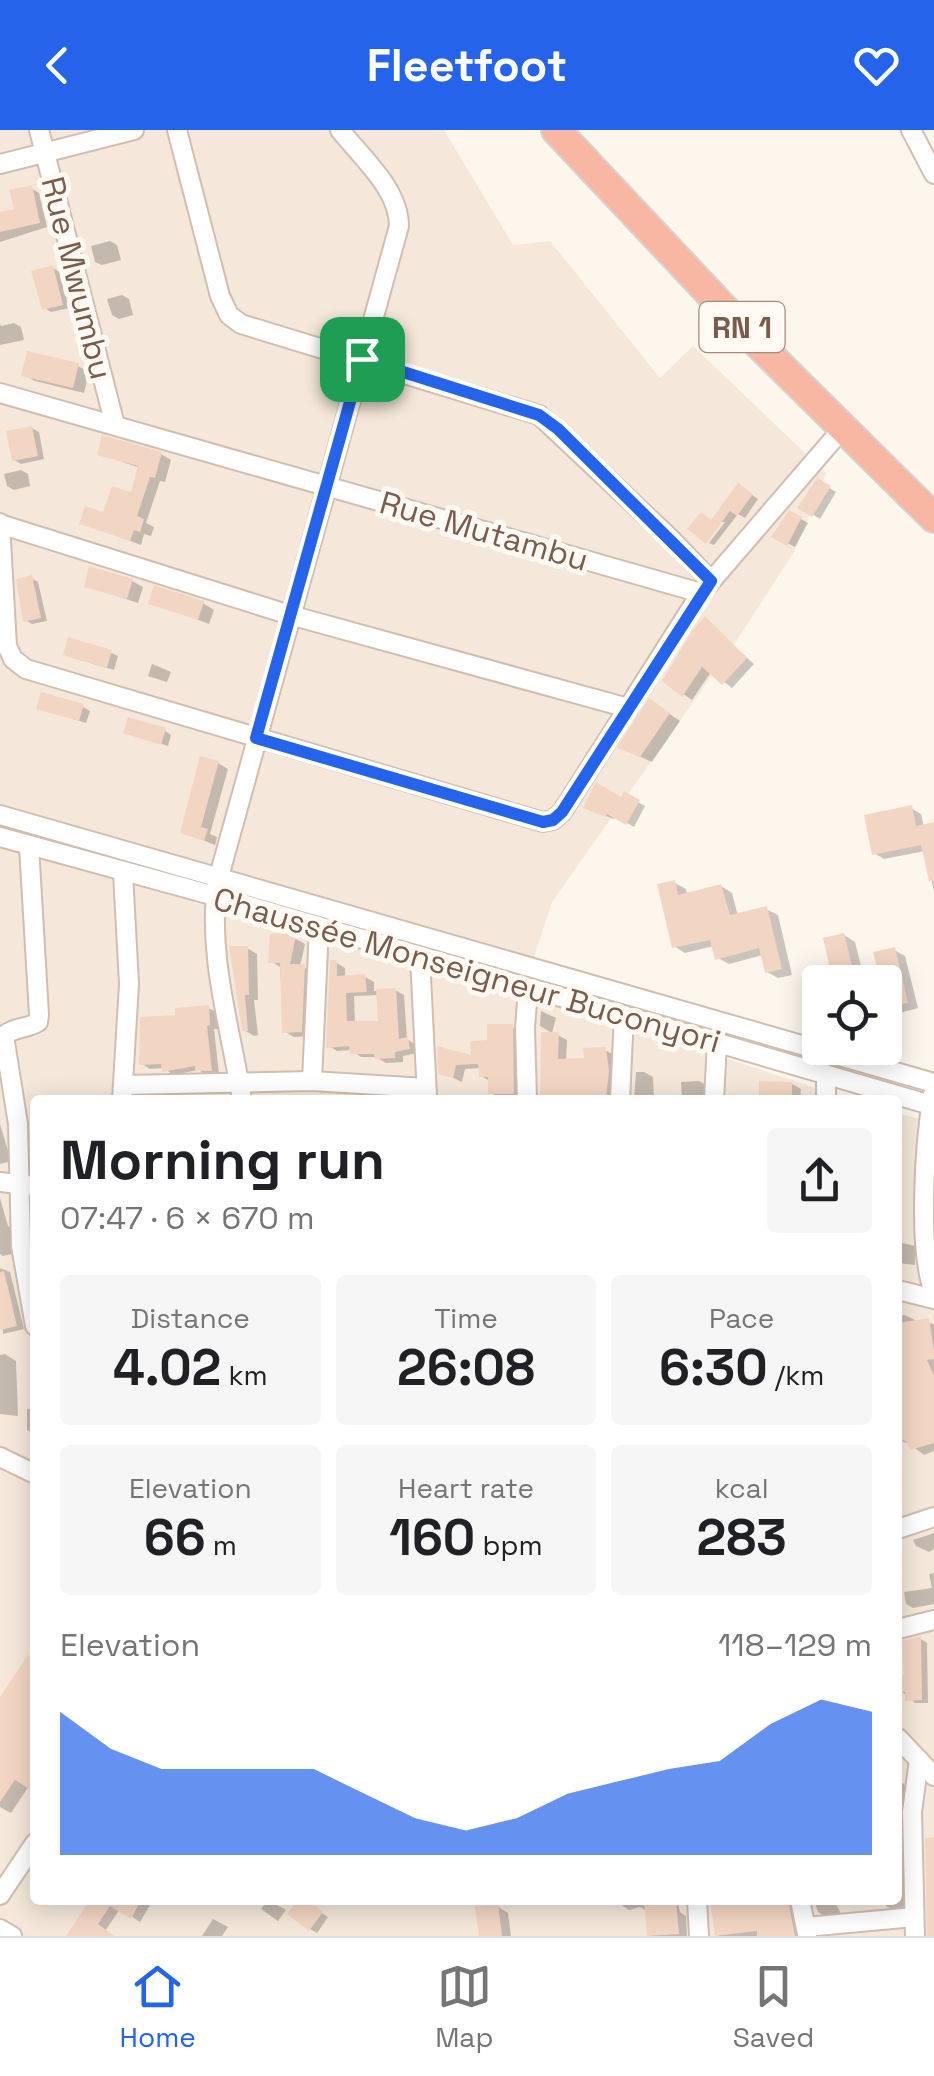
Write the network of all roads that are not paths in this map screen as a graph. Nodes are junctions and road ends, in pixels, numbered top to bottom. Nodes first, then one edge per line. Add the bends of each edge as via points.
1 (39, 130) edge
2 (134, 130) edge
3 (177, 130) edge
4 (340, 130) edge
5 (556, 130) edge
6 (911, 130) edge
7 (45, 153) junction
8 (0, 164) edge
9 (934, 174) edge
10 (362, 359) junction
11 (0, 393) edge
12 (115, 425) junction
13 (843, 428) junction
14 (327, 487) junction
15 (934, 518) edge
16 (0, 524) edge
17 (706, 587) junction
18 (290, 615) junction
19 (628, 708) junction
20 (256, 738) junction
21 (0, 816) edge
22 (0, 838) edge
23 (29, 846) junction
24 (123, 873) junction
25 (217, 888) junction
26 (319, 927) junction
27 (420, 957) junction
28 (528, 988) junction
29 (624, 1014) junction
30 (717, 1042) junction
31 (826, 1074) junction
32 (312, 1081) junction
33 (241, 1092) edge
34 (123, 1093) edge
35 (426, 1094) edge
36 (527, 1095) edge
37 (620, 1095) edge
38 (714, 1095) edge
39 (826, 1095) edge
40 (933, 1096) edge
41 (18, 1183) edge
42 (902, 1291) edge
43 (934, 1296) edge
44 (30, 1297) edge
45 (0, 1457) edge
46 (30, 1472) edge
47 (934, 1517) edge
48 (902, 1529) edge
49 (934, 1620) edge
50 (902, 1628) edge
51 (902, 1742) edge
52 (919, 1760) junction
53 (934, 1776) edge
54 (30, 1850) edge
55 (0, 1895) edge
56 (697, 1905) edge
57 (801, 1905) edge
58 (914, 1926) edge
59 (0, 1928) edge
60 (807, 1931) edge
61 (12, 1936) edge
62 (699, 1936) edge

1 - 7 street, Rue Mwumbu
2 - 7 street
3 - 10 street via 228,315
4 - 10 street via 399,208
5 - 13 highway, RN 1
6 - 9 street
7 - 8 street
7 - 12 street, Rue Mwumbu
10 - 14 street
10 - 17 street via 539,415 642,511
11 - 12 street, Rue Mutambu
12 - 14 street, Rue Mutambu
13 - 15 highway, RN 1
13 - 17 street
14 - 17 street, Rue Mutambu
14 - 18 street
16 - 18 street
16 - 20 street via 7,646 26,669
17 - 19 street
18 - 19 street
18 - 20 street
19 - 20 street via 562,812 543,822
20 - 25 street
21 - 25 street, Chaussée Monseigneur Buconyori
22 - 23 street, Chaussée Monseigneur Buconyori
23 - 24 street, Chaussée Monseigneur Buconyori
23 - 41 street via 39,1015 32,1026 4,1036 18,1124
24 - 25 street, Chaussée Monseigneur Buconyori
24 - 34 street via 129,984
25 - 26 street, Chaussée Monseigneur Buconyori
25 - 33 street via 226,1009
25 - 40 street, Chaussée Monseigneur Buconyori via 378,922
26 - 27 street, Chaussée Monseigneur Buconyori
26 - 32 street
27 - 28 street, Chaussée Monseigneur Buconyori
27 - 35 street
28 - 29 street, Chaussée Monseigneur Buconyori
28 - 36 street
29 - 30 street, Chaussée Monseigneur Buconyori
29 - 37 street
30 - 31 street, Chaussée Monseigneur Buconyori
30 - 38 street
31 - 39 street
31 - 40 street, Chaussée Monseigneur Buconyori
32 - 33 street
32 - 35 street
33 - 34 street
40 - 43 street via 926,1216
41 - 44 street
42 - 43 street
45 - 46 street
47 - 48 street
49 - 50 street
51 - 52 street
52 - 53 street
52 - 58 street via 912,1812
54 - 55 street
56 - 62 street
57 - 60 street
58 - 60 street
59 - 61 street

